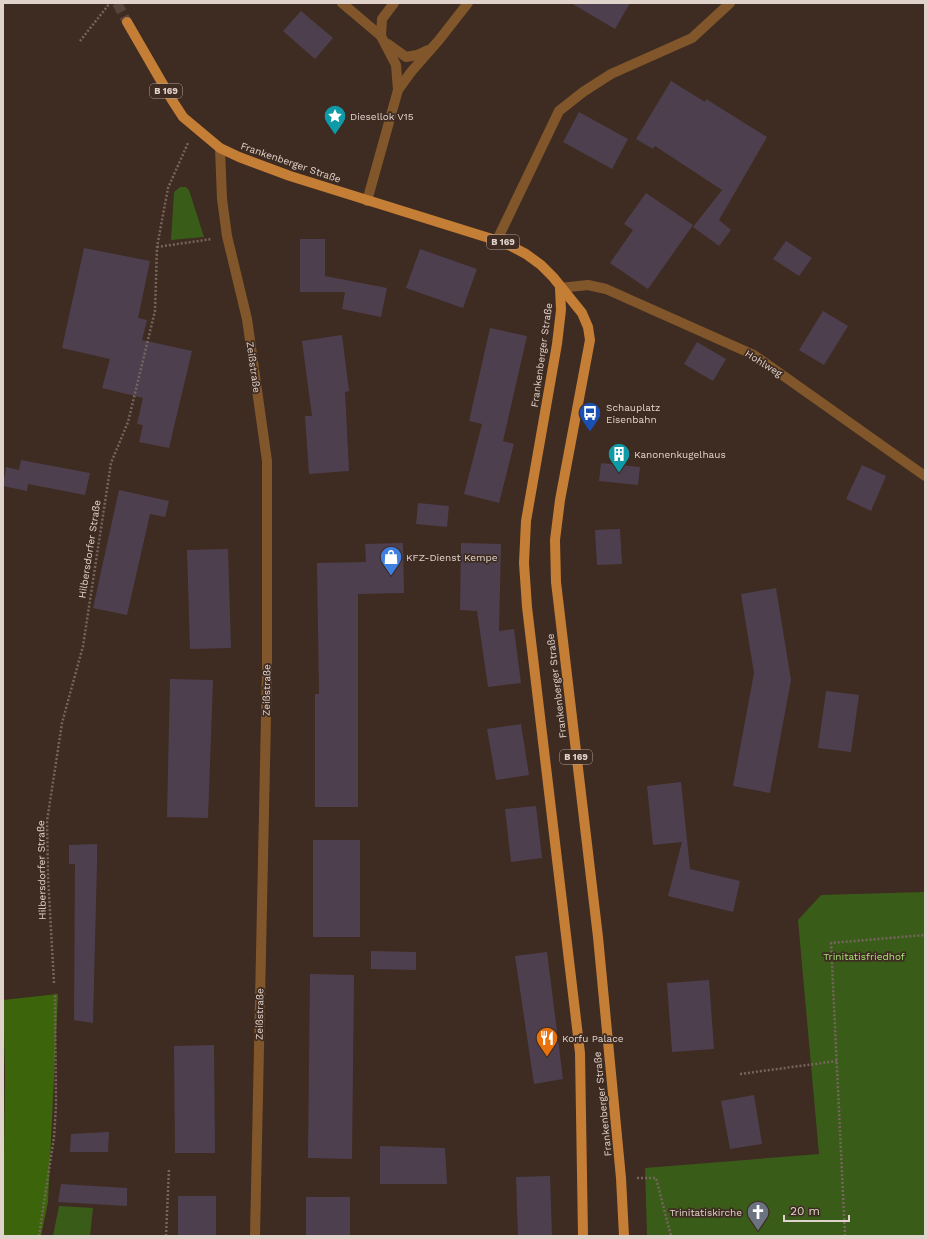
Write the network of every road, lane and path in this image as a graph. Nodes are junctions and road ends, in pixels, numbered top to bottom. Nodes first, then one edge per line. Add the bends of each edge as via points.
1 (110, 3) edge
2 (342, 3) edge
3 (394, 3) edge
4 (468, 3) edge
5 (730, 3) edge
6 (127, 22) tunnel mouth
7 (383, 39) junction
8 (80, 41) dead end
9 (432, 48) junction
10 (398, 90) junction
11 (195, 128) junction
12 (220, 148) junction
13 (367, 201) junction
14 (227, 236) junction
15 (497, 240) junction
16 (157, 247) junction
17 (560, 288) junction
18 (925, 476) edge
19 (925, 935) edge
20 (54, 983) dead end
21 (55, 993) dead end
22 (837, 1061) junction
23 (740, 1074) dead end
24 (168, 1169) dead end
25 (621, 1178) junction
26 (39, 1236) edge
27 (166, 1236) edge
28 (255, 1236) edge
29 (583, 1236) edge
30 (624, 1236) edge
31 (671, 1236) edge
32 (845, 1236) edge

1 - 8 path
2 - 7 street
3 - 7 street via 382,19
4 - 9 street
5 - 15 street via 692,38 611,74 559,111
6 - 11 main road, Frankenberger Straße / B 169 via 172,100
7 - 9 street via 406,57
7 - 10 street via 396,65
9 - 10 street
10 - 13 street
11 - 12 main road, Frankenberger Straße / B 169
11 - 16 path, Hilbersdorfer Straße via 168,188
12 - 13 main road, Frankenberger Straße / B 169 via 258,164
12 - 14 street, Zeißstraße via 222,199
13 - 15 main road, Frankenberger Straße / B 169
14 - 16 path
14 - 28 street, Zeißstraße via 247,319 267,461 267,670
15 - 17 main road, Frankenberger Straße / B 169 via 526,254 541,265
16 - 20 path, Hilbersdorfer Straße via 155,311 128,422 111,463 82,646 62,723 47,821
17 - 18 street, Hohlweg via 588,285 606,289 754,355
17 - 25 main road, Frankenberger Straße / B 169 via 582,314 590,340 560,500 555,540 556,582 598,937
17 - 29 main road, Frankenberger Straße / B 169 via 562,310 526,521 524,563 527,607 580,1053
19 - 22 path via 831,943
21 - 26 path via 54,1137
22 - 23 path
22 - 32 path
24 - 27 path
25 - 30 main road, Frankenberger Straße / B 169
25 - 31 path via 656,1178

